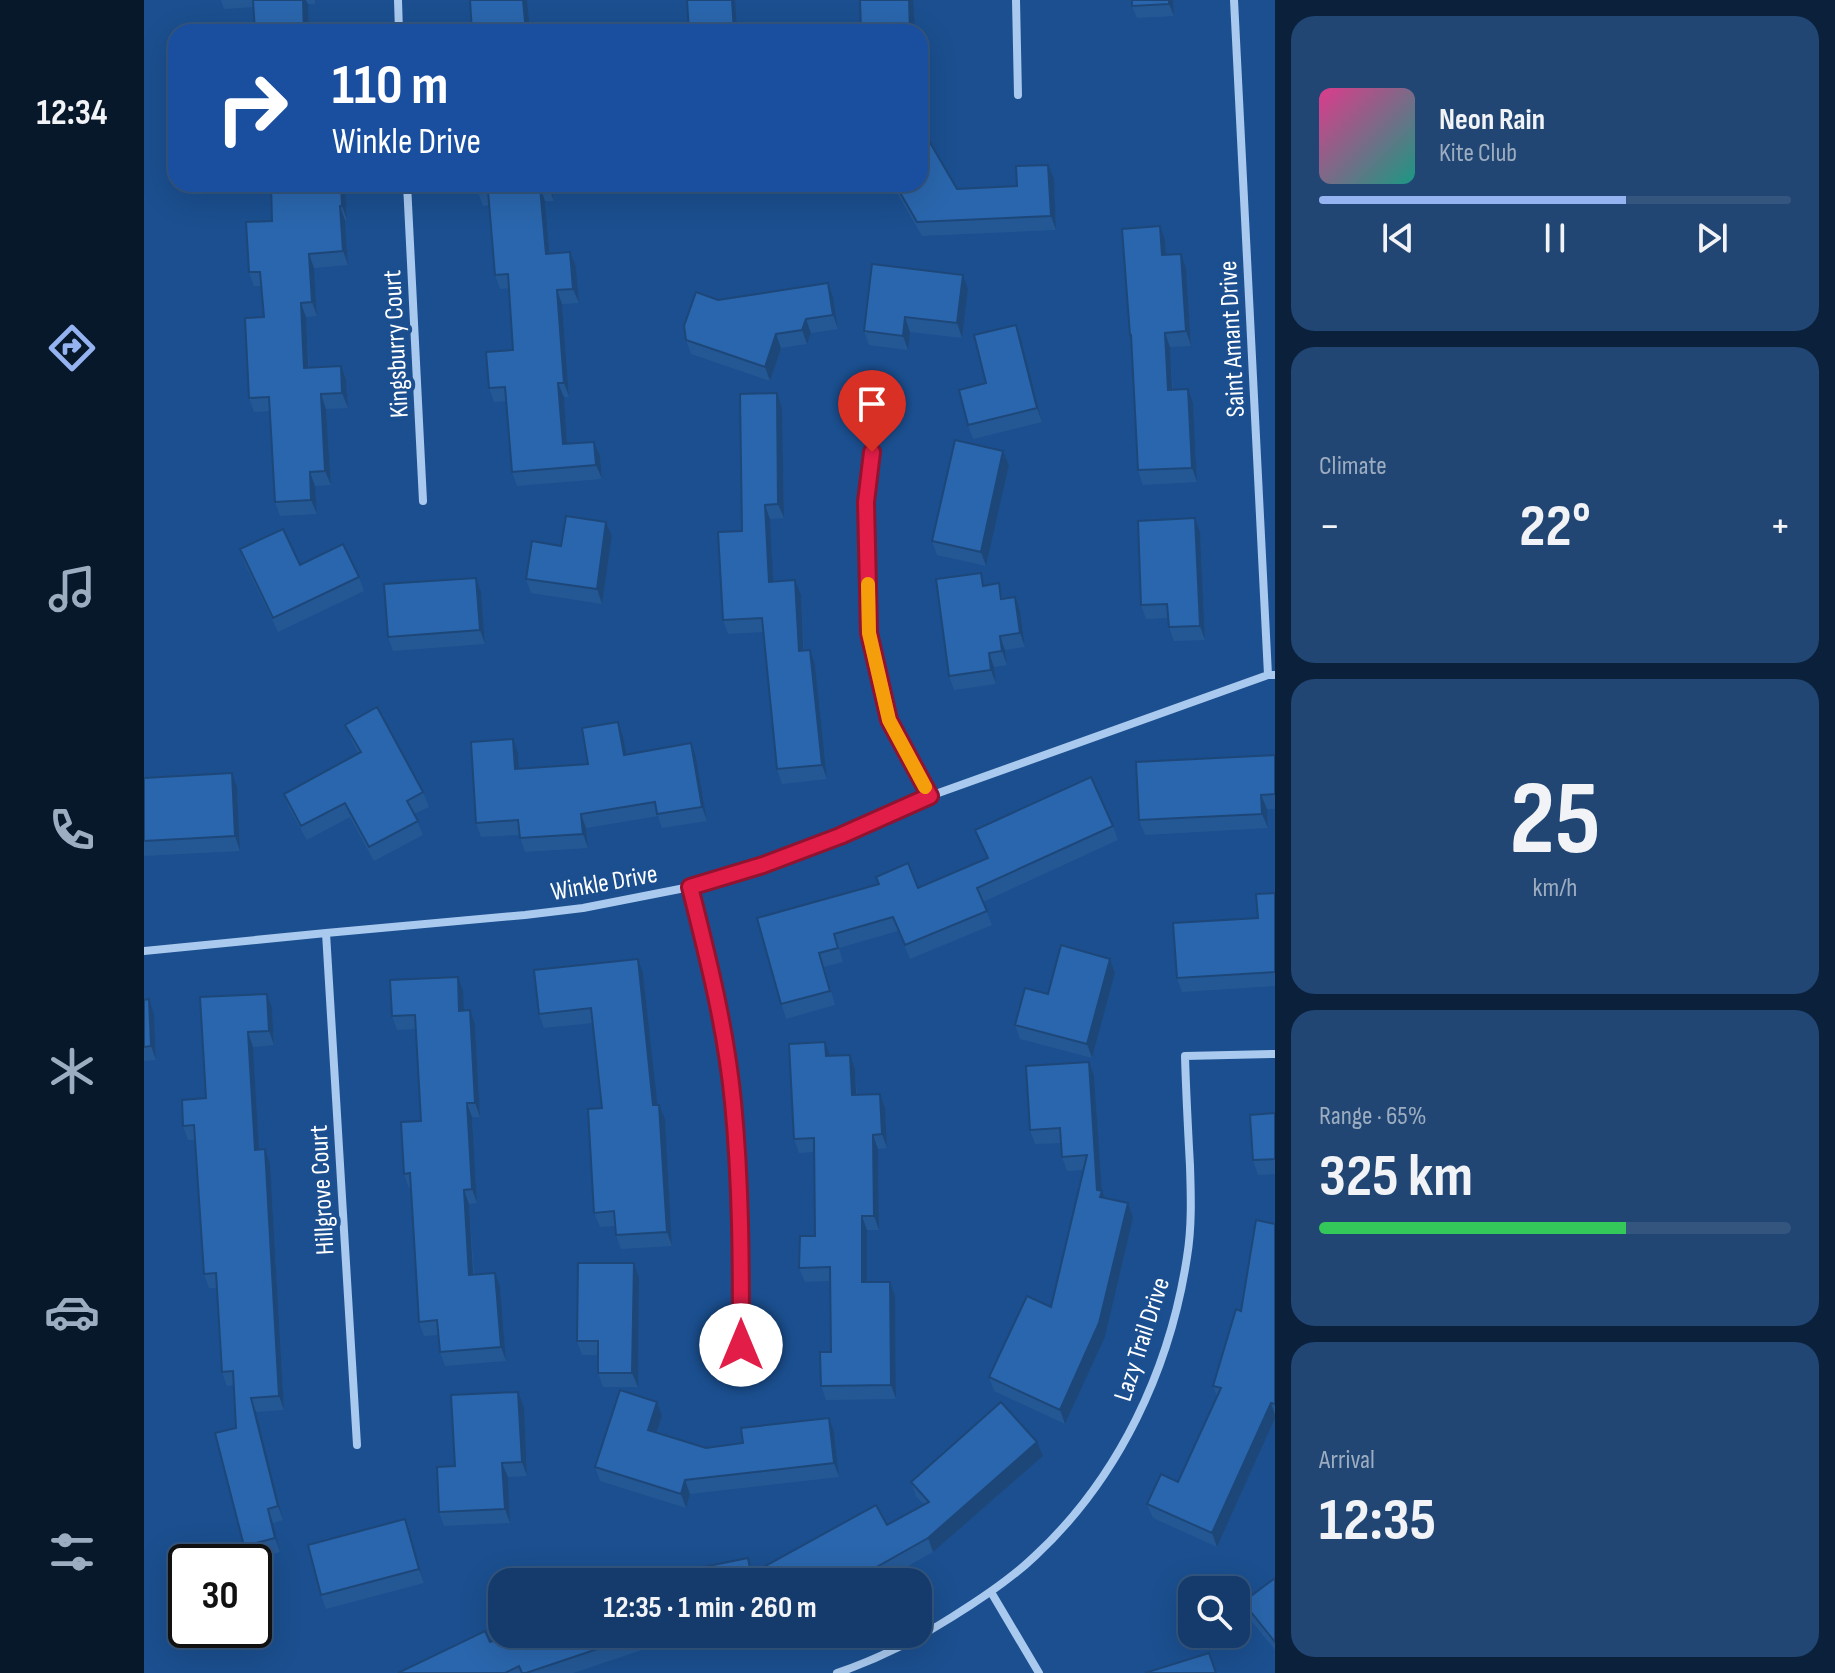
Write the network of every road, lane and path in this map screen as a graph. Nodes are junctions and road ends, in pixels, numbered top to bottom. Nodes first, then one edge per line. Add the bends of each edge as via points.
1 (398, 0) edge
2 (1016, 0) edge
3 (1234, 0) edge
4 (399, 24) edge
5 (1018, 95) dead end
6 (407, 192) edge
7 (875, 428) dead end
8 (423, 501) dead end
9 (1271, 675) edge
10 (930, 796) junction
11 (690, 887) junction
12 (326, 933) junction
13 (144, 951) edge
14 (1275, 1054) edge
15 (741, 1345) dead end
16 (357, 1445) dead end
17 (991, 1592) junction
18 (837, 1673) edge
19 (1039, 1673) edge

1 - 4 street
2 - 5 street
3 - 9 street, Saint Amant Drive
6 - 8 street, Kingsburry Court
7 - 10 street via 866,502 869,633 889,720
9 - 10 street, Winkle Drive
10 - 11 street, Winkle Drive via 840,836
11 - 12 street, Winkle Drive via 569,910
11 - 15 street via 721,1020 733,1100 740,1187
12 - 13 street, Winkle Drive
12 - 16 street, Hillgrove Court
14 - 17 street, Lazy Trail Drive via 1185,1056 1188,1256 1150,1392 1117,1456 1076,1512
17 - 18 street, Lazy Trail Drive via 925,1634
17 - 19 street

